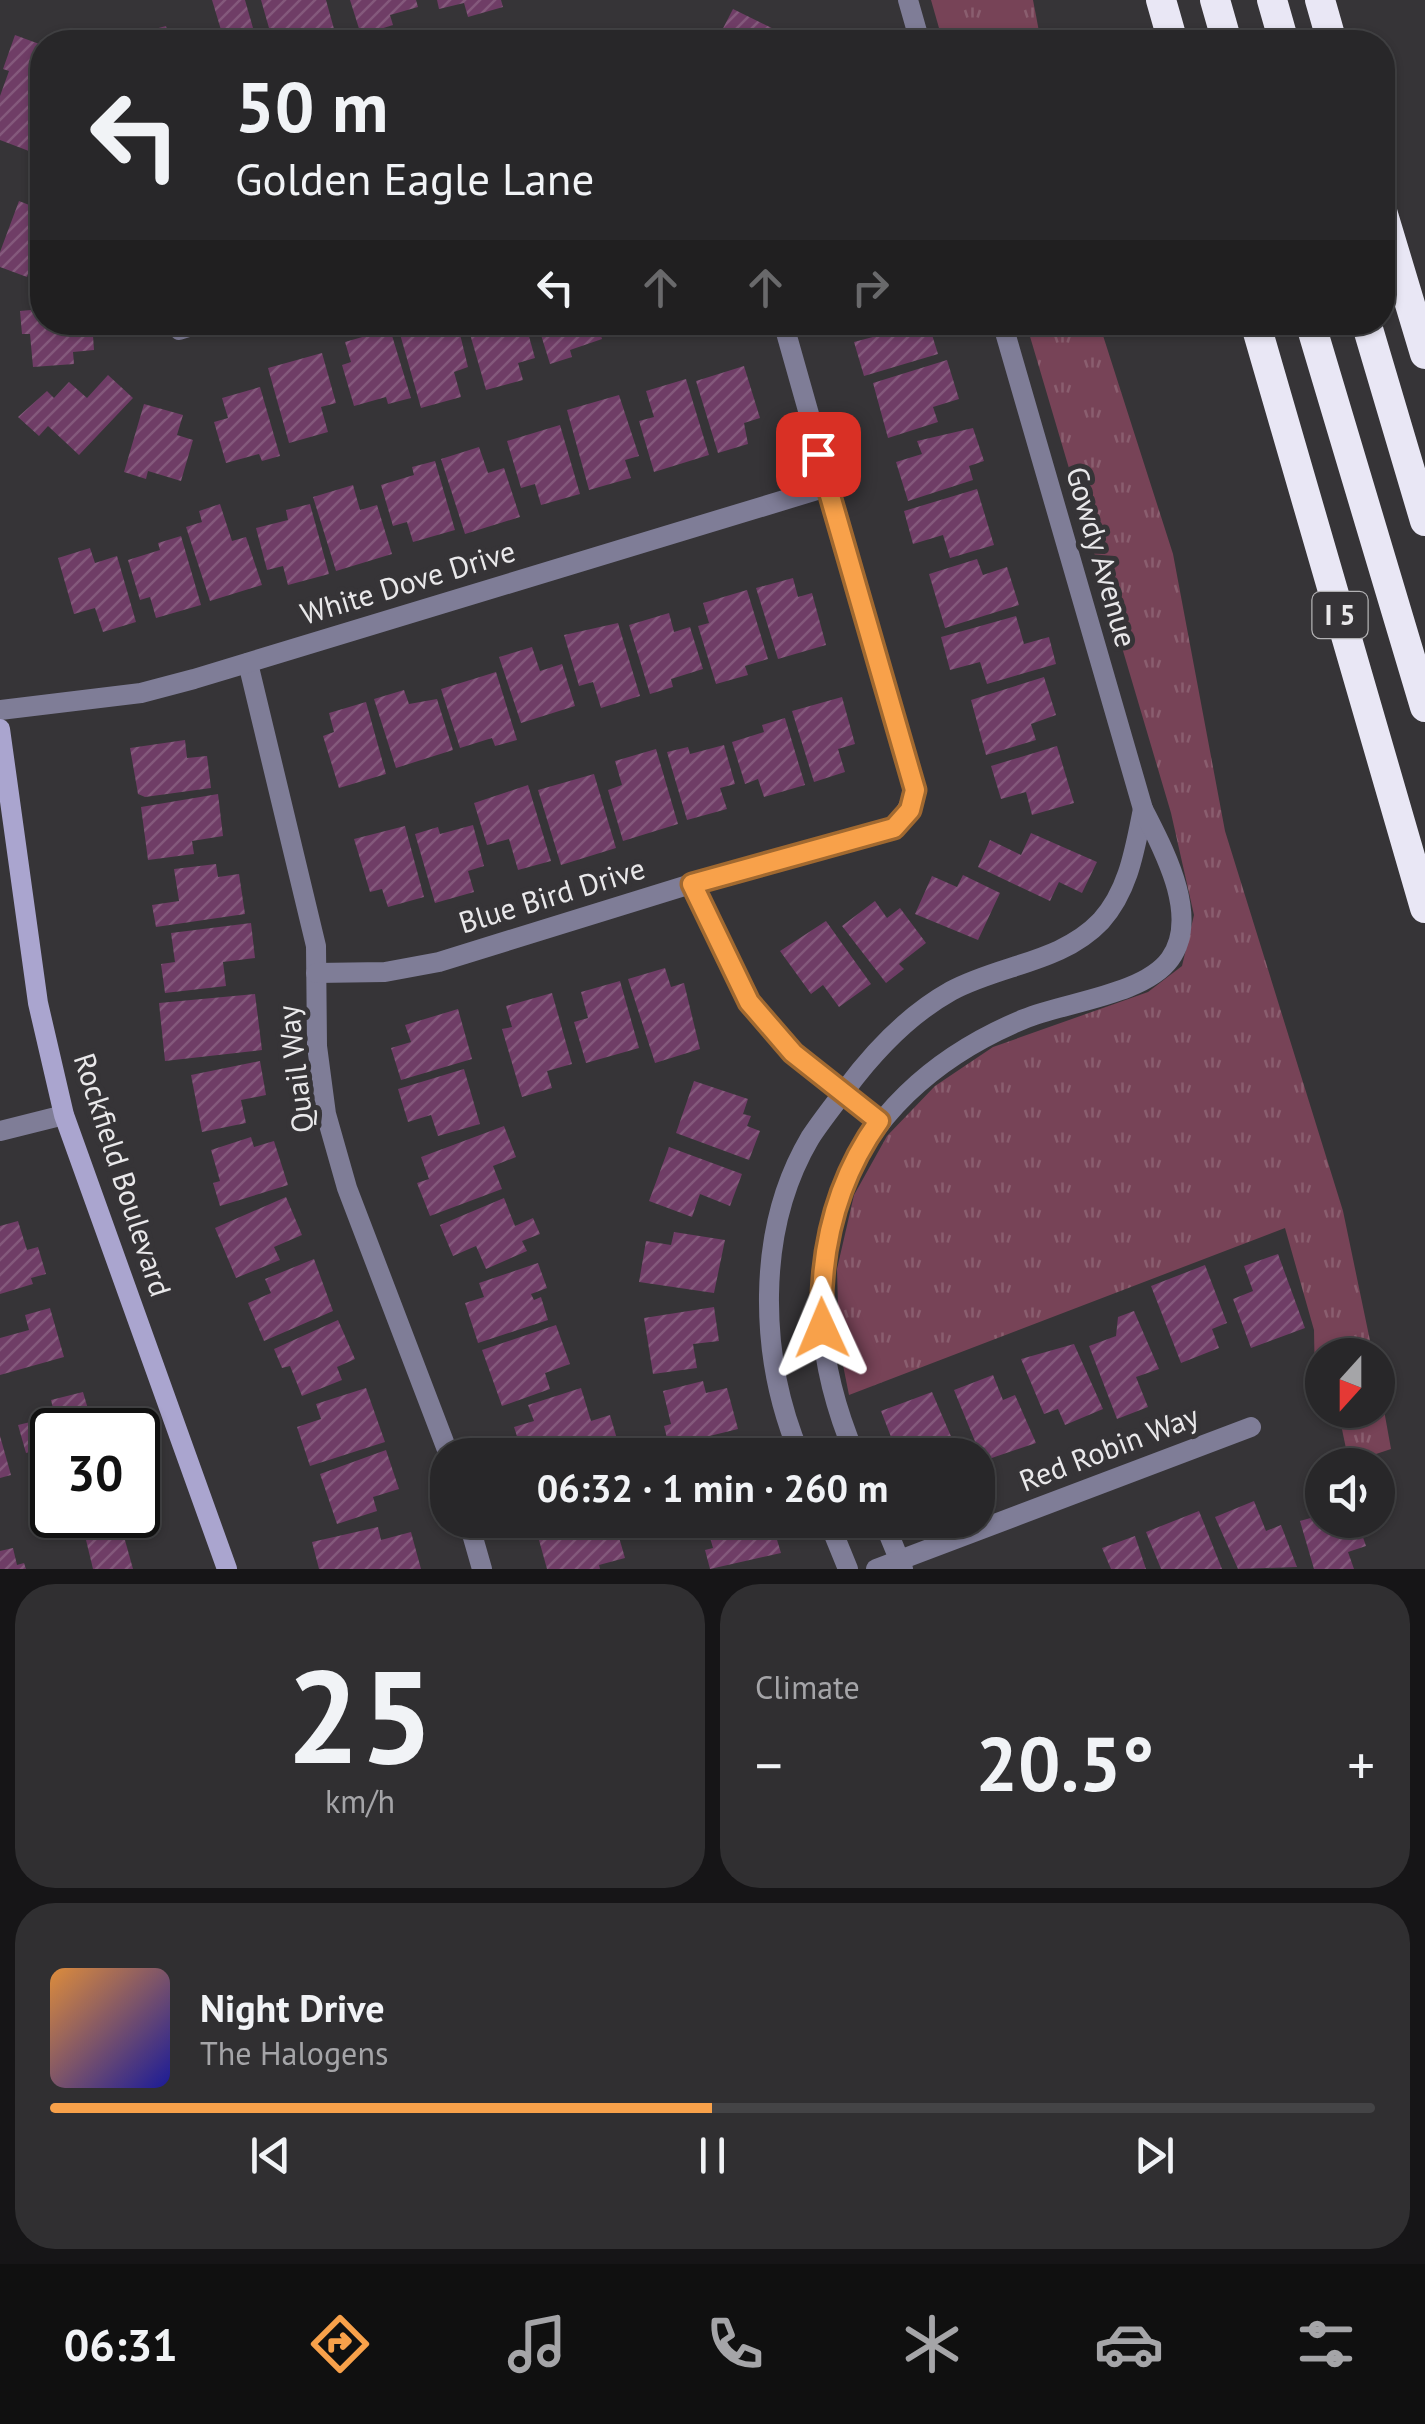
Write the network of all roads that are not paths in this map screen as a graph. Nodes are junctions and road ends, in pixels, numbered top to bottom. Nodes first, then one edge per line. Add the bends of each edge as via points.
1 (908, 0) edge
2 (1161, 0) edge
3 (1215, 0) edge
4 (1272, 0) edge
5 (1320, 0) edge
6 (917, 30) edge
7 (1170, 30) edge
8 (1224, 30) edge
9 (1281, 30) edge
10 (1329, 30) edge
11 (1395, 255) edge
12 (786, 335) edge
13 (1006, 335) edge
14 (1259, 335) edge
15 (1314, 335) edge
16 (1370, 335) edge
17 (1425, 354) edge
18 (827, 487) junction
19 (1425, 520) edge
20 (248, 663) junction
21 (1425, 707) edge
22 (0, 710) edge
23 (0, 729) edge
24 (1143, 808) junction
25 (692, 884) junction
26 (1425, 908) edge
27 (316, 973) junction
28 (843, 1093) junction
29 (64, 1114) junction
30 (879, 1121) junction
31 (0, 1131) edge
32 (1251, 1427) dead end
33 (442, 1438) edge
34 (795, 1438) edge
35 (848, 1438) edge
36 (473, 1538) edge
37 (835, 1538) edge
38 (890, 1538) edge
39 (901, 1564) edge
40 (226, 1569) edge
41 (482, 1569) edge
42 (848, 1569) edge
43 (876, 1569) edge

1 - 6 street
2 - 7 highway
3 - 8 highway
4 - 9 highway
5 - 10 highway
11 - 17 highway
12 - 18 street
13 - 24 street, Gowdy Avenue
14 - 26 highway, I 5
15 - 21 highway
16 - 19 highway
18 - 20 street, White Dove Drive
18 - 25 street, Blue Bird Drive via 915,790 910,810 894,828
20 - 22 street, White Dove Drive via 141,693
20 - 27 street, Quail Way via 310,913
23 - 29 main road, Rockfield Boulevard via 38,1003
24 - 28 street, Gowdy Avenue via 1129,876 1104,918 1076,944 952,991 899,1027
24 - 30 street, Gowdy Avenue via 1177,876 1180,929 1171,958 1136,984 1027,1017 967,1045 901,1095
25 - 27 street, Blue Bird Drive via 425,966
25 - 28 street via 749,1002 793,1053
27 - 33 street, Quail Way via 326,1114 346,1188
28 - 30 street
28 - 34 street, Gowdy Avenue via 810,1138 789,1185 773,1256 768,1318
29 - 31 street
29 - 40 main road, Rockfield Boulevard
30 - 35 street, Gowdy Avenue via 859,1148 831,1216 820,1285 828,1386
32 - 39 street, Red Robin Way
36 - 41 street
37 - 42 street
38 - 39 street
39 - 43 street, Red Robin Way

